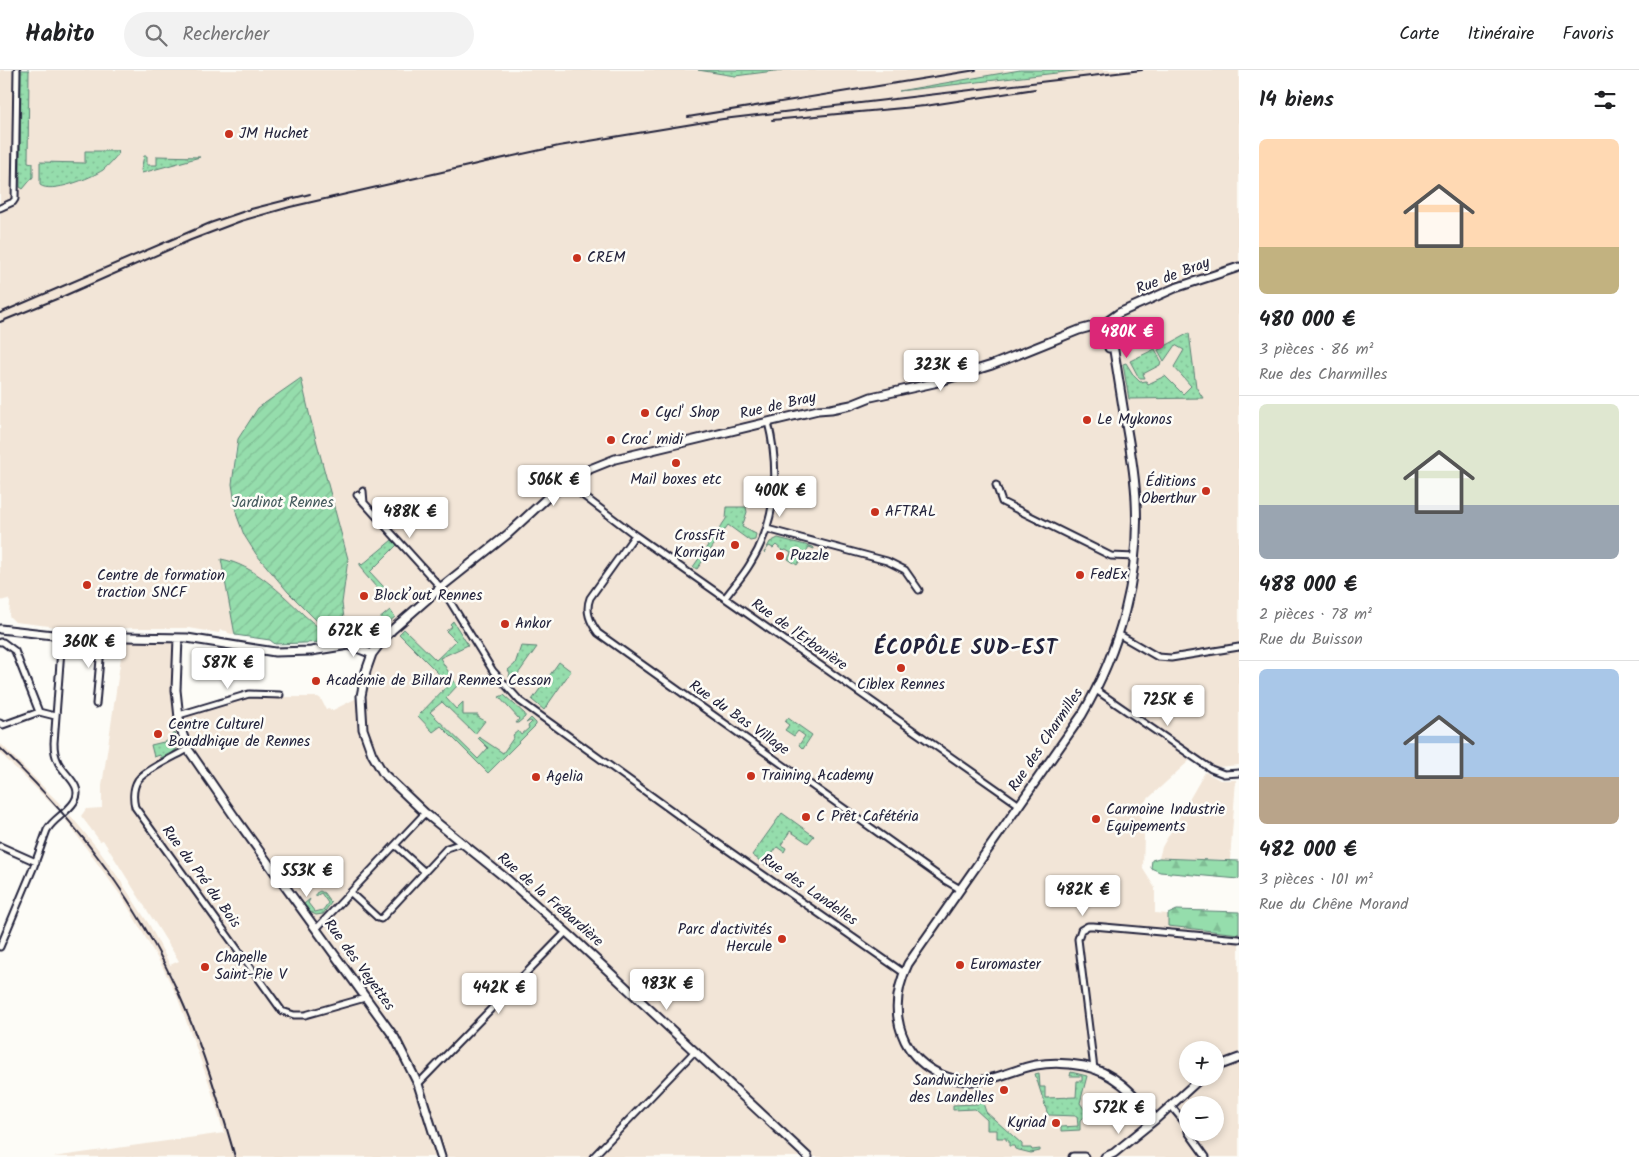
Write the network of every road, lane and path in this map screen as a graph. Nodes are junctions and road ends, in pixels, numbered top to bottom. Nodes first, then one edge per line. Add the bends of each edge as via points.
1 (17, 70) edge
2 (0, 208) edge
3 (1239, 267) edge
4 (1105, 324) junction
5 (768, 422) junction
6 (576, 478) junction
7 (996, 485) dead end
8 (363, 491) dead end
9 (357, 495) dead end
10 (364, 504) junction
11 (766, 529) junction
12 (635, 535) junction
13 (1134, 557) junction
14 (440, 588) junction
15 (919, 590) dead end
16 (725, 598) junction
17 (0, 629) edge
18 (1118, 634) junction
19 (62, 636) junction
20 (102, 637) junction
21 (178, 638) junction
22 (0, 642) edge
23 (1239, 647) edge
24 (372, 654) junction
25 (1096, 690) junction
26 (280, 695) dead end
27 (96, 704) dead end
28 (39, 712) junction
29 (179, 714) junction
30 (55, 716) junction
31 (0, 723) edge
32 (188, 749) junction
33 (1239, 773) edge
34 (1018, 804) junction
35 (425, 813) junction
36 (462, 843) junction
37 (395, 845) junction
38 (0, 846) edge
39 (36, 862) junction
40 (425, 872) junction
41 (960, 889) junction
42 (351, 893) junction
43 (316, 929) junction
44 (566, 932) junction
45 (1239, 939) edge
46 (0, 947) edge
47 (904, 973) junction
48 (365, 998) junction
49 (695, 1051) junction
50 (1239, 1058) edge
51 (1224, 1064) edge
52 (1094, 1069) junction
53 (418, 1084) junction
54 (1192, 1086) edge
55 (1171, 1106) junction
56 (1179, 1116) edge
57 (1156, 1119) junction
58 (1194, 1141) edge
59 (441, 1157) edge
60 (594, 1157) edge
61 (808, 1157) edge
62 (1073, 1157) edge
63 (1084, 1157) edge
64 (1105, 1157) edge
65 (1206, 1157) edge

1 - 2 street via 16,199
3 - 4 street, Rue de Bray via 1175,288
4 - 5 street, Rue de Bray via 1079,330 992,365 934,382 851,405
4 - 13 street, Rue des Charmilles via 1123,404 1135,484 1137,526
5 - 6 street, Rue de Bray via 615,460 596,466
5 - 11 street via 775,476
6 - 12 street, Rue de l'Erbonière via 581,494
6 - 14 street, Rue de Bray
7 - 13 street via 1002,502 1111,556
8 - 10 street
9 - 10 street, Rue des Landelles
10 - 14 street, Rue des Landelles
11 - 15 street via 887,561 905,570
11 - 16 street via 750,564
12 - 16 street, Rue de l'Erbonière
12 - 41 street, Rue du Bas Village via 590,598 589,618 598,633
13 - 18 street, Rue des Charmilles
14 - 24 street, Rue de Bray via 393,629
14 - 47 street, Rue des Landelles via 492,670 520,701
16 - 34 street, Rue de l'Erbonière
17 - 19 street
18 - 23 street via 1162,658
18 - 25 street, Rue des Charmilles
19 - 20 street
19 - 30 street
20 - 21 street
20 - 27 street
21 - 24 street via 283,652 349,645
21 - 29 street, Rue des Veyettes via 176,690
22 - 28 street via 15,651
24 - 35 street, Rue de la Frébardière via 361,696 364,729 372,754 383,773
25 - 33 street via 1211,769 1224,774
25 - 34 street, Rue des Charmilles
26 - 29 street via 249,694
28 - 30 street
28 - 31 street via 3,725
29 - 32 street, Rue des Veyettes
30 - 39 street via 58,764 76,787 76,797 50,824
32 - 43 street, Rue des Veyettes
32 - 48 street, Rue du Pré du Bois via 141,776 134,794 135,807 282,1011 305,1015
34 - 41 street, Rue des Charmilles
35 - 36 street, Rue de la Frébardière
35 - 37 street
36 - 40 street via 447,848
36 - 44 street, Rue de la Frébardière
37 - 40 street
37 - 42 street
38 - 39 street
39 - 46 street
40 - 42 street via 381,919
41 - 47 street, Rue des Charmilles
42 - 43 street
43 - 48 street, Rue des Veyettes
44 - 49 street, Rue de la Frébardière
44 - 53 street
45 - 52 street via 1093,926 1081,930 1078,939
47 - 52 street via 897,1002 901,1031 916,1056 943,1076 960,1081 982,1081 1051,1063
48 - 53 street, Rue des Veyettes via 394,1038
49 - 60 street
49 - 61 street, Rue de la Frébardière
50 - 51 street
52 - 57 street via 1125,1086
53 - 59 street, Rue des Veyettes
54 - 55 street
55 - 56 street
55 - 57 street
57 - 64 street
58 - 65 street
62 - 63 street

